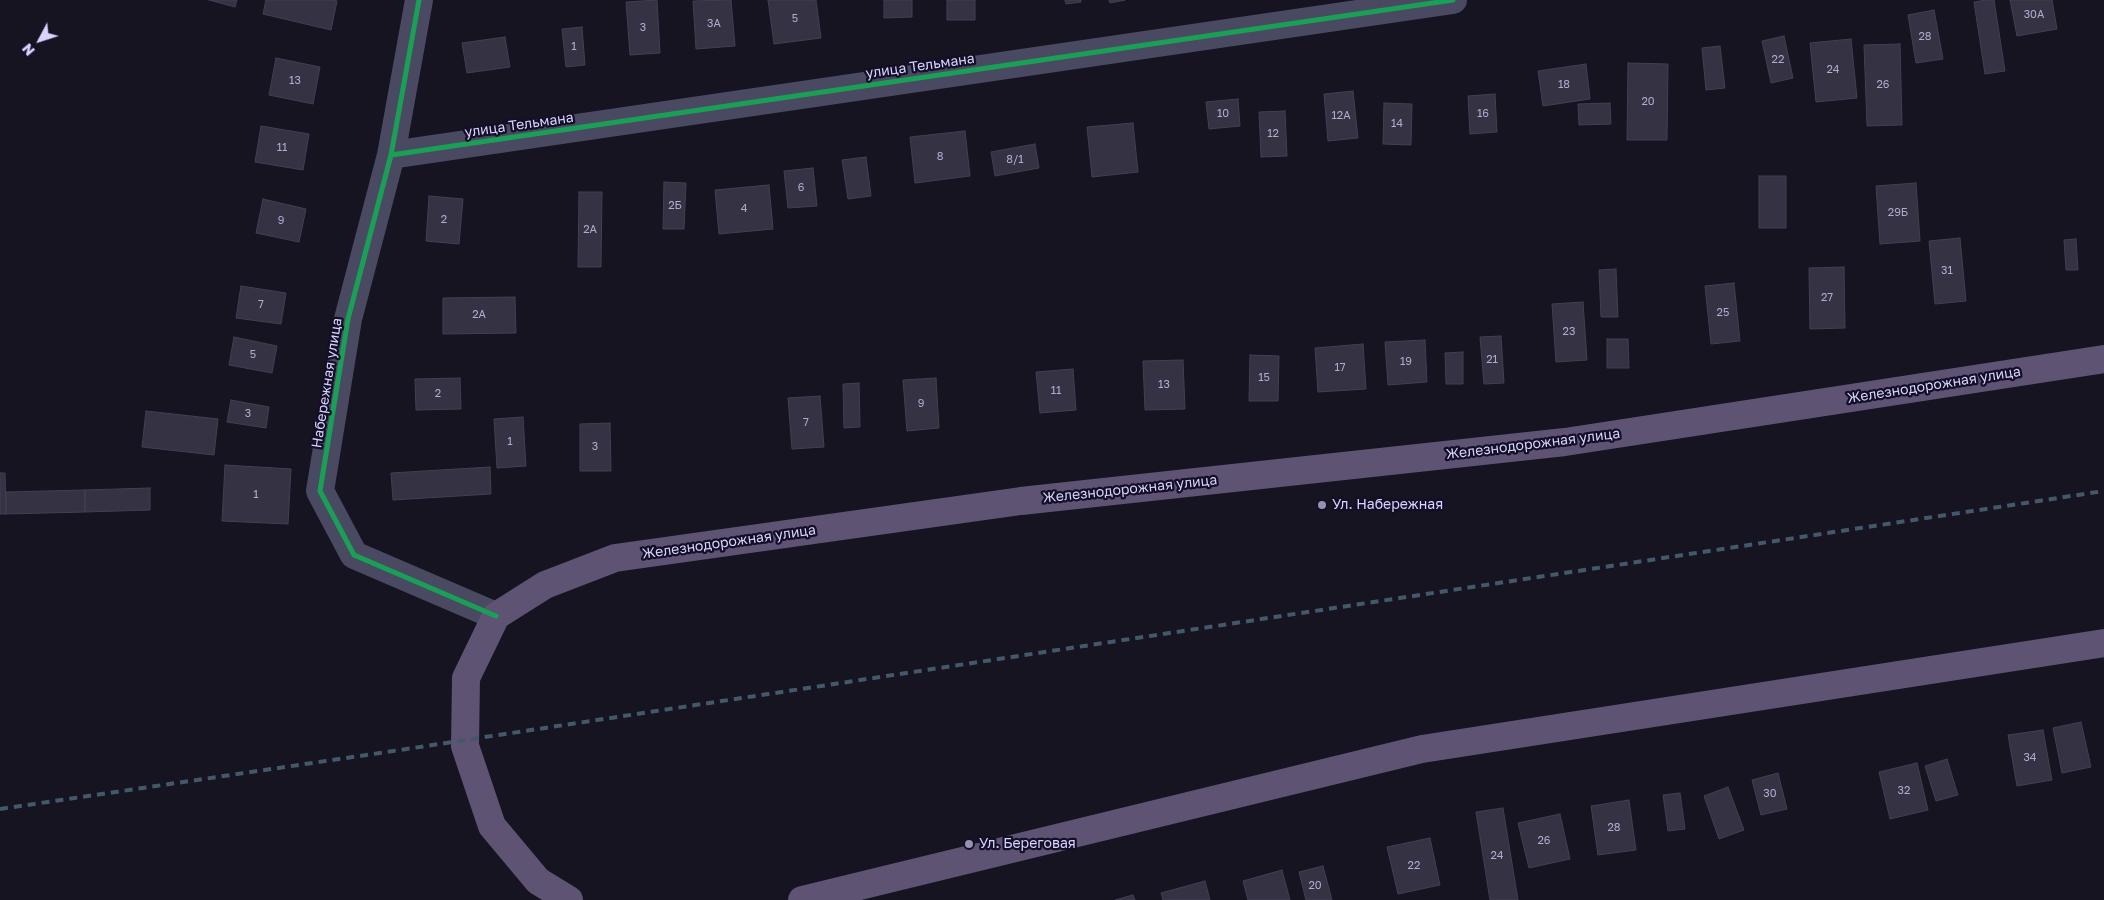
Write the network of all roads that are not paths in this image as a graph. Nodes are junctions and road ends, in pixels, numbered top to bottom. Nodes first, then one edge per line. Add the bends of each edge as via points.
1 (419, 0) edge
2 (1453, 0) edge
3 (391, 155) junction
4 (2104, 359) edge
5 (496, 616) junction
6 (2104, 643) edge
7 (569, 900) edge
8 (802, 900) edge

1 - 3 street, Набережная улица
2 - 3 street, улица Тельмана
3 - 5 street, Набережная улица via 348,319 320,491 354,555
4 - 5 main road, Железнодорожная улица via 1565,442 1020,501 614,558 545,585
5 - 7 main road via 466,678 465,746 492,826 538,881
6 - 8 main road via 1422,749

